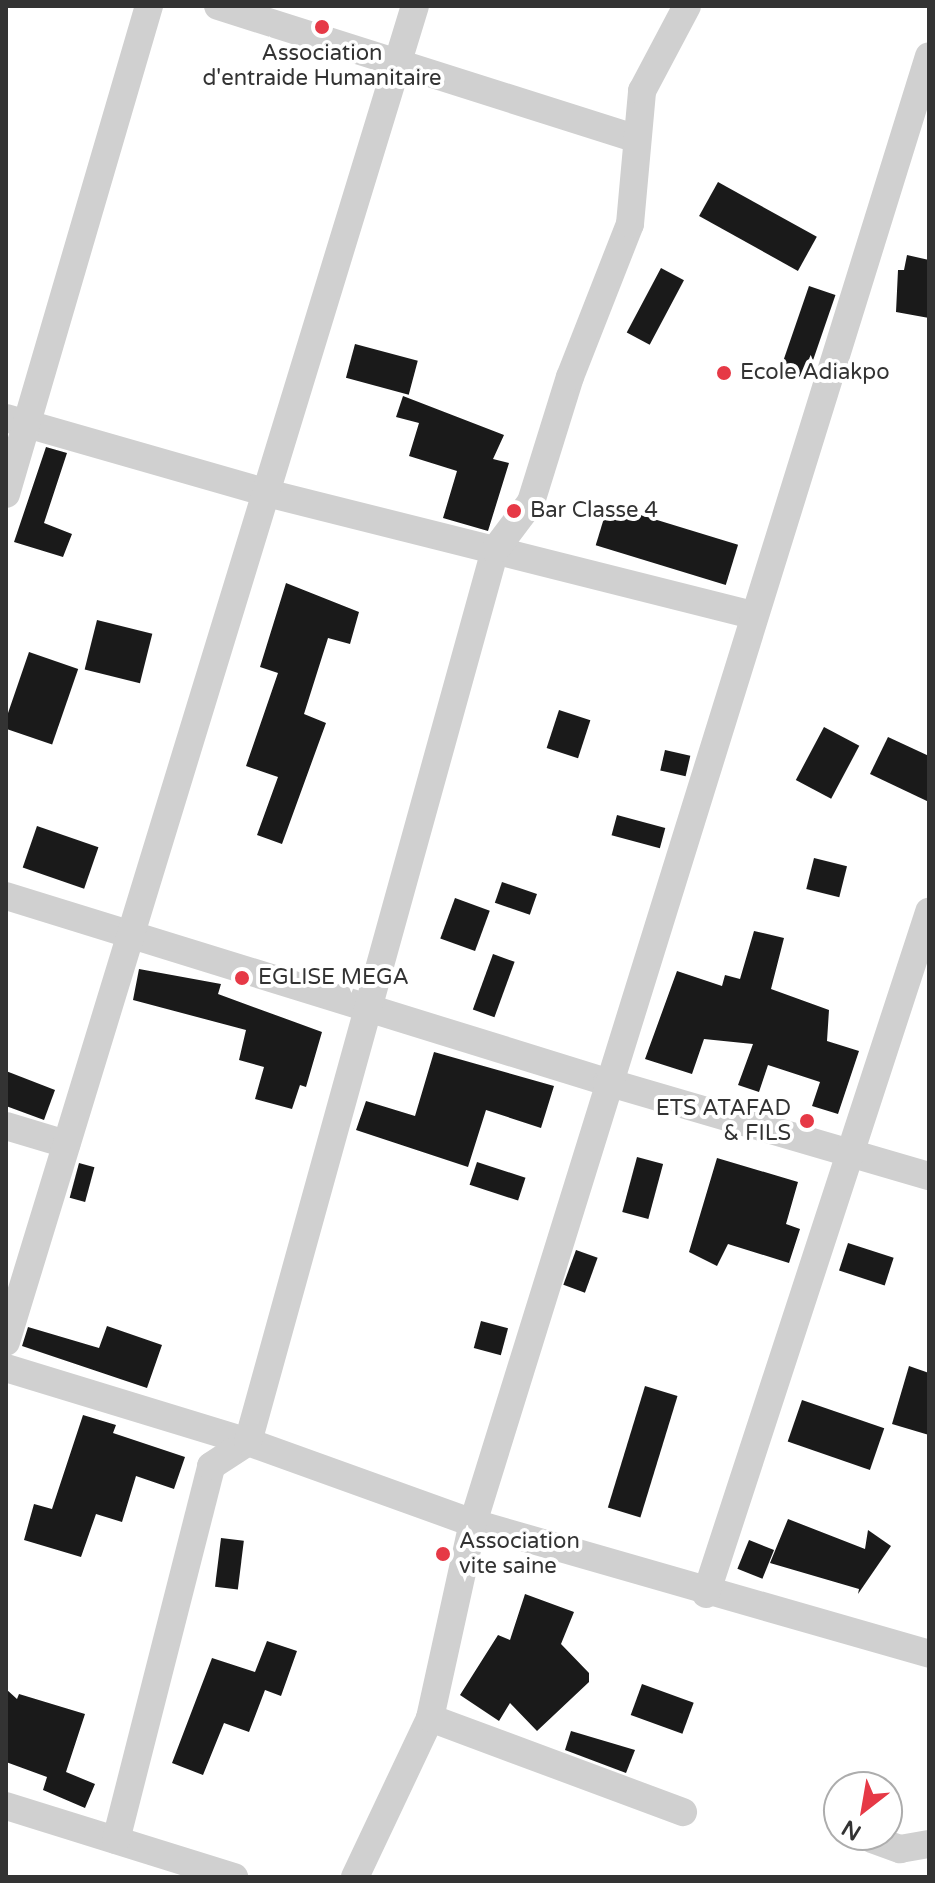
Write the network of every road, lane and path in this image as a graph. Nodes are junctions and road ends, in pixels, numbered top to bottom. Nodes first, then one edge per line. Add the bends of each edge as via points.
1 (149, 6) edge
2 (218, 6) edge
3 (415, 6) edge
4 (687, 6) edge
5 (929, 56) edge
6 (394, 65) junction
7 (635, 138) junction
8 (16, 421) edge
9 (267, 493) junction
10 (6, 494) edge
11 (495, 550) junction
12 (751, 615) junction
13 (6, 896) edge
14 (929, 912) edge
15 (129, 932) junction
16 (368, 1007) junction
17 (607, 1082) junction
18 (6, 1126) edge
19 (66, 1144) junction
20 (852, 1153) junction
21 (929, 1176) edge
22 (6, 1342) edge
23 (6, 1368) edge
24 (248, 1442) junction
25 (473, 1523) junction
26 (706, 1594) junction
27 (929, 1654) edge
28 (430, 1718) junction
29 (6, 1806) edge
30 (683, 1812) dead end
31 (116, 1840) junction
32 (929, 1844) edge
33 (903, 1848) edge
34 (234, 1877) edge
35 (355, 1877) edge

1 - 8 street
2 - 6 street
3 - 6 street
4 - 7 street via 652,65
5 - 12 street
6 - 7 street
6 - 9 street
7 - 11 street via 638,173 630,224 570,377 531,502
8 - 9 street
8 - 10 street
9 - 11 street
9 - 15 street
11 - 12 street
11 - 16 street
12 - 17 street
13 - 15 street
14 - 20 street
15 - 16 street
15 - 19 street
16 - 17 street
16 - 24 street
17 - 20 street
17 - 25 street
18 - 19 street
19 - 22 street
20 - 21 street
20 - 26 street
23 - 24 street
24 - 25 street
24 - 31 street via 211,1466
25 - 26 street
25 - 28 street
26 - 27 street
28 - 30 street
28 - 35 street
29 - 31 street
31 - 34 street
32 - 33 street

